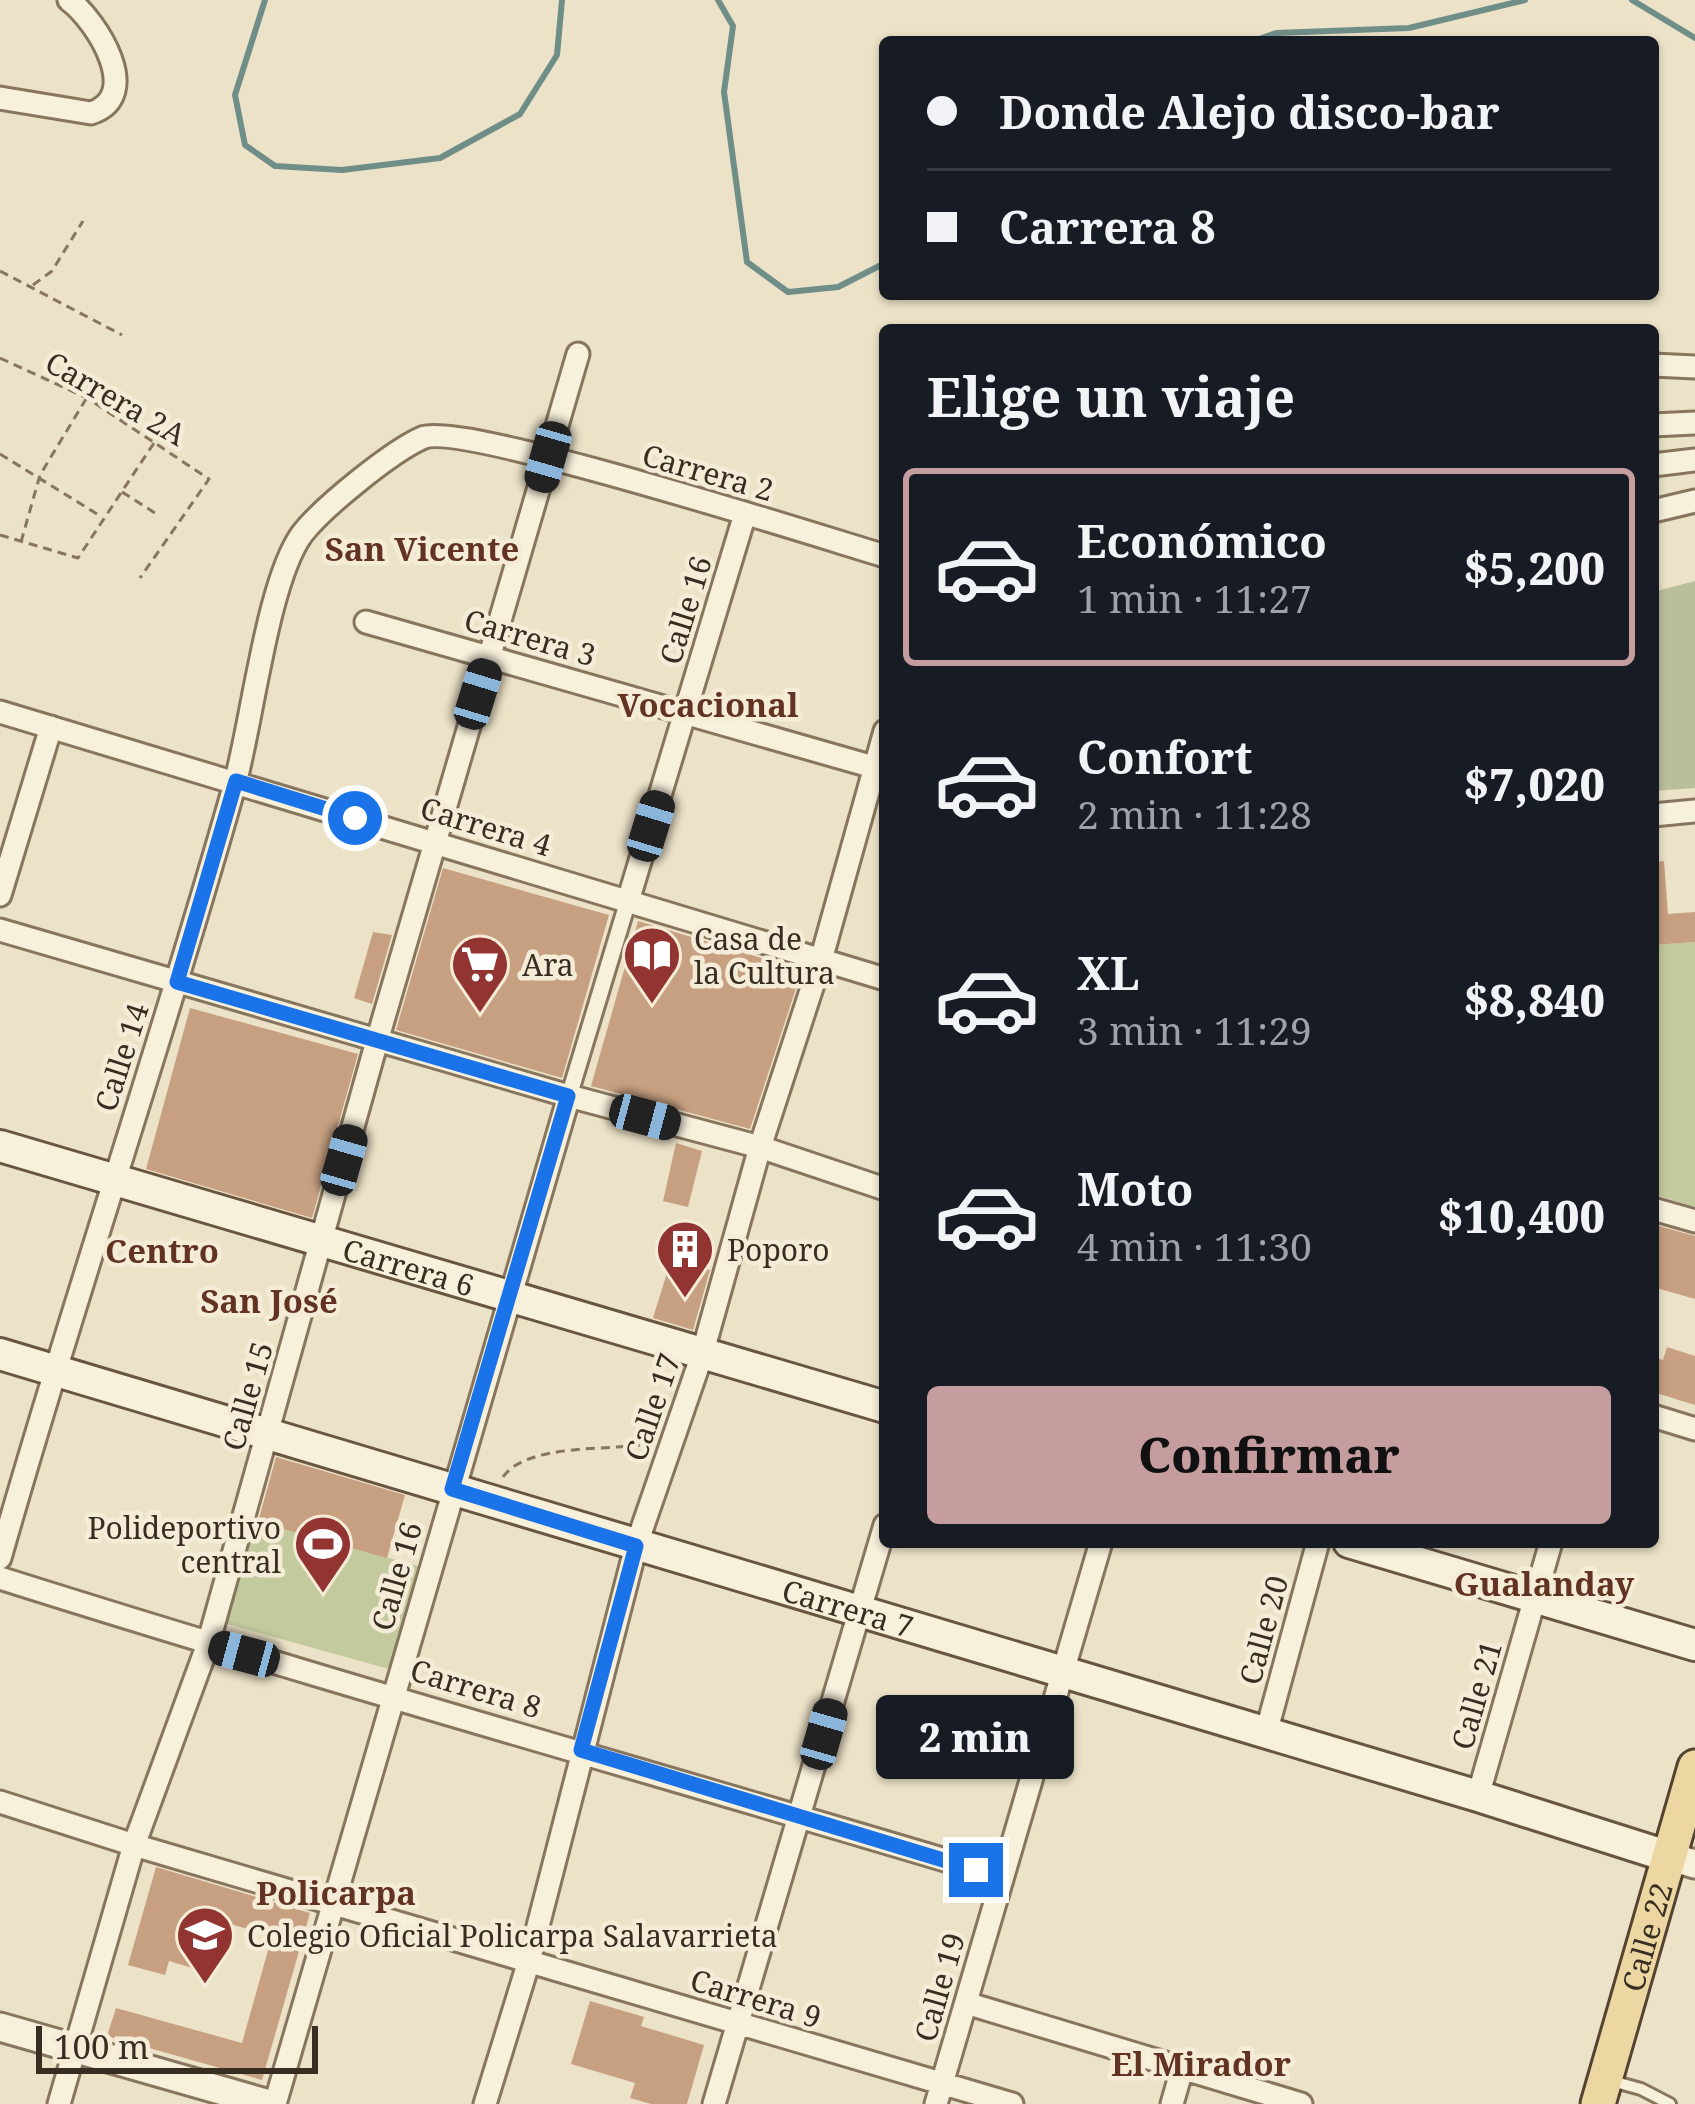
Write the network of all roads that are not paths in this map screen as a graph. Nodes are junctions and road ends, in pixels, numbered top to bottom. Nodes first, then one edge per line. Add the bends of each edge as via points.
1 (69, 0) edge
2 (0, 98) edge
3 (578, 354) dead end
4 (1659, 365) edge
5 (1695, 367) edge
6 (1695, 423) edge
7 (1659, 425) edge
8 (443, 435) joint
9 (548, 457) junction
10 (1695, 460) edge
11 (1659, 464) edge
12 (1695, 501) edge
13 (1659, 510) edge
14 (745, 514) junction
15 (879, 554) edge
16 (366, 622) dead end
17 (489, 657) junction
18 (0, 712) edge
19 (685, 713) junction
20 (51, 727) junction
21 (879, 769) edge
22 (236, 781) junction
23 (1695, 811) edge
24 (1659, 814) edge
25 (434, 842) junction
26 (0, 895) edge
27 (628, 901) junction
28 (0, 930) edge
29 (821, 960) junction
30 (879, 977) edge
31 (177, 982) junction
32 (377, 1041) junction
33 (568, 1096) junction
34 (0, 1146) edge
35 (760, 1147) junction
36 (113, 1179) junction
37 (879, 1187) edge
38 (1659, 1211) edge
39 (1695, 1221) edge
40 (323, 1240) junction
41 (510, 1296) junction
42 (0, 1354) edge
43 (702, 1354) junction
44 (53, 1370) junction
45 (879, 1405) edge
46 (1659, 1418) edge
47 (1695, 1429) edge
48 (267, 1435) junction
49 (452, 1489) junction
50 (636, 1546) junction
51 (879, 1546) edge
52 (1099, 1548) edge
53 (1316, 1548) edge
54 (1369, 1548) edge
55 (1550, 1548) edge
56 (0, 1558) edge
57 (0, 1578) edge
58 (1535, 1598) junction
59 (860, 1611) junction
60 (208, 1644) junction
61 (1695, 1645) edge
62 (1063, 1672) junction
63 (393, 1694) junction
64 (1266, 1733) junction
65 (581, 1750) junction
66 (1695, 1767) edge
67 (1478, 1796) junction
68 (0, 1802) edge
69 (799, 1816) junction
70 (134, 1845) junction
71 (1682, 1861) edge
72 (1003, 1877) junction
73 (333, 1903) junction
74 (530, 1961) junction
75 (966, 2003) junction
76 (738, 2024) junction
77 (0, 2027) edge
78 (75, 2049) junction
79 (1183, 2069) junction
80 (1602, 2091) edge
81 (940, 2098) edge
82 (967, 2098) edge
83 (59, 2104) edge
84 (272, 2104) edge
85 (485, 2104) edge
86 (714, 2104) edge
87 (1012, 2104) edge
88 (1172, 2104) edge
89 (1300, 2104) edge
90 (1670, 2104) edge

1 - 2 street via 89,18 113,68 112,100 91,113
3 - 9 street, Calle 15
4 - 5 street
6 - 7 street
8 - 9 street, Carrera 2
8 - 22 street, Calle 14 via 423,437 349,489 301,536 280,587
9 - 14 street, Carrera 2
9 - 17 street, Calle 15
10 - 11 street
12 - 13 street
14 - 15 street, Carrera 2
14 - 19 street, Calle 16
16 - 17 street, Carrera 3
17 - 19 street, Carrera 3
17 - 25 street, Calle 15
18 - 20 street, Carrera 4
19 - 21 street, Carrera 3
19 - 27 street, Calle 16
20 - 22 street, Carrera 4
20 - 26 street
21 - 29 street, Calle 17
22 - 25 street, Carrera 4
22 - 31 street, Calle 14
23 - 24 street
25 - 27 street, Carrera 4
25 - 32 street, Calle 15
27 - 29 street, Carrera 4
27 - 33 street, Calle 16
28 - 31 street
29 - 30 street, Carrera 4
29 - 35 street, Calle 17
31 - 32 street
31 - 36 street, Calle 14
32 - 33 street
32 - 40 street, Calle 15
33 - 35 street
33 - 41 street, Calle 16
34 - 36 main road, Carrera 6
35 - 37 street
35 - 43 street, Calle 17
36 - 40 main road, Carrera 6
36 - 44 street, Calle 14
38 - 39 street
40 - 41 main road, Carrera 6
40 - 48 street, Calle 15
41 - 43 main road, Carrera 6
41 - 49 street, Calle 16
42 - 44 main road, Carrera 7
43 - 45 main road, Carrera 6
43 - 50 street, Calle 17
44 - 48 main road, Carrera 7
44 - 56 street, Calle 14
46 - 47 street
48 - 49 main road, Carrera 7
48 - 60 street, Calle 15
49 - 50 main road, Carrera 7
49 - 63 street, Calle 16
50 - 59 main road, Carrera 7
50 - 65 street, Calle 17
51 - 59 street
52 - 62 street, Calle 19
53 - 64 street, Calle 20
54 - 58 main road
55 - 58 street, Calle 21
57 - 60 street, Carrera 8
58 - 61 main road
58 - 67 street, Calle 21
59 - 62 main road, Carrera 7
59 - 69 street
60 - 63 street, Carrera 8
60 - 70 street, Calle 15
62 - 64 main road, Carrera 7
62 - 72 street, Calle 19
63 - 65 street, Carrera 8
63 - 73 street, Calle 16
64 - 67 main road, Carrera 7
65 - 69 street, Carrera 8
65 - 74 street, Calle 17
66 - 71 main road, Calle 22
67 - 71 main road, Carrera 7
68 - 70 street, Carrera 9
69 - 72 street, Carrera 8
69 - 76 street
70 - 73 street, Carrera 9
70 - 78 street, Calle 15
71 - 80 main road, Calle 22
72 - 75 street, Calle 19
73 - 74 street, Carrera 9
73 - 84 street, Calle 16
74 - 76 street, Carrera 9
74 - 85 street, Calle 17
75 - 79 street
75 - 81 street, Calle 19
76 - 81 street, Carrera 9
76 - 86 street
77 - 78 street
78 - 83 street, Calle 15
78 - 84 street
79 - 88 street
79 - 89 street
80 - 90 lane via 1641,2089
81 - 82 street, Carrera 9
82 - 87 street, Carrera 9

